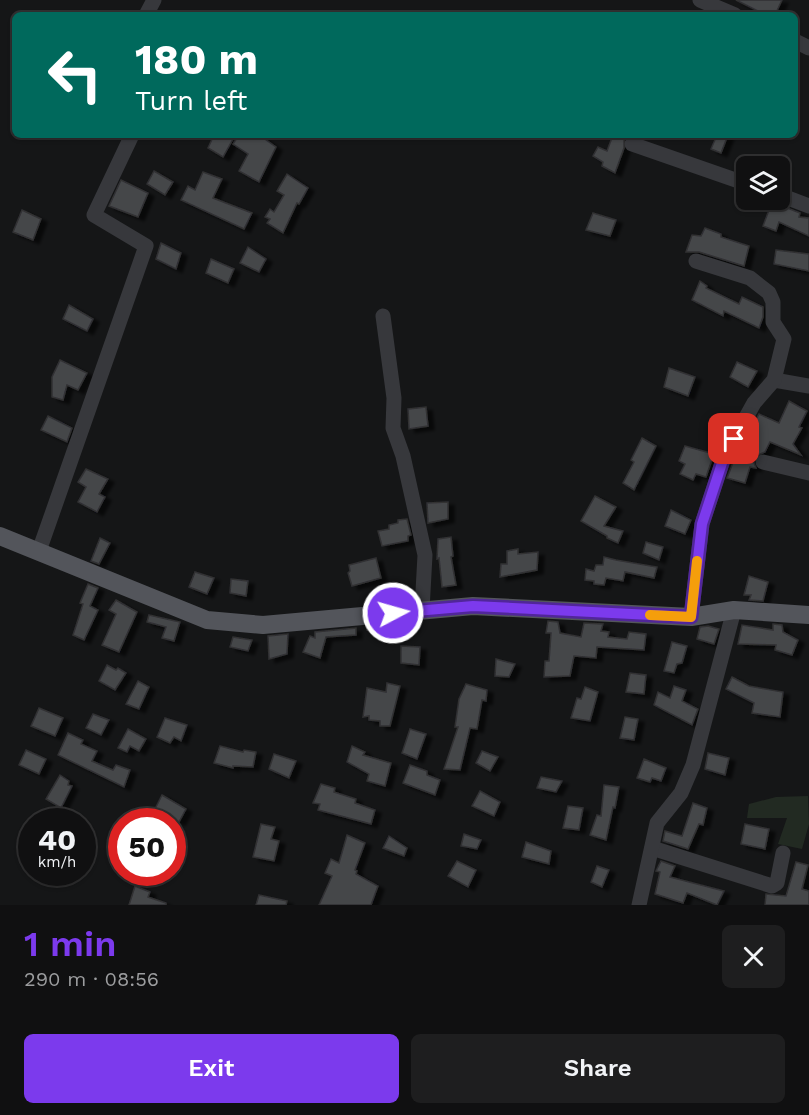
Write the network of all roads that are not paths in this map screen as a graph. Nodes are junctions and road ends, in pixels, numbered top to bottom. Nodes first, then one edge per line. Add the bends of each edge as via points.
1 (700, 0) edge
2 (728, 12) edge
3 (131, 138) edge
4 (632, 144) dead end
5 (736, 180) edge
6 (790, 199) edge
7 (809, 206) edge
8 (696, 261) dead end
9 (383, 316) dead end
10 (774, 380) junction
11 (809, 386) edge
12 (763, 462) dead end
13 (809, 473) edge
14 (0, 536) edge
15 (39, 551) junction
16 (422, 610) junction
17 (734, 610) junction
18 (809, 615) edge
19 (691, 617) junction
20 (652, 848) junction
21 (783, 854) dead end
22 (639, 905) edge

1 - 2 street
3 - 15 street via 94,214 146,246
4 - 5 street
6 - 7 street
8 - 10 street via 750,278 769,293 773,322 784,339
9 - 16 street via 394,398 393,428 426,555
10 - 11 street
10 - 19 street via 754,403 724,457 702,524
12 - 13 street
14 - 15 main road
15 - 16 main road via 207,620 263,625
16 - 19 main road via 473,606
17 - 18 main road
17 - 19 main road
17 - 20 street via 693,765 681,793 657,823
20 - 21 street via 772,886 777,883
20 - 22 street

